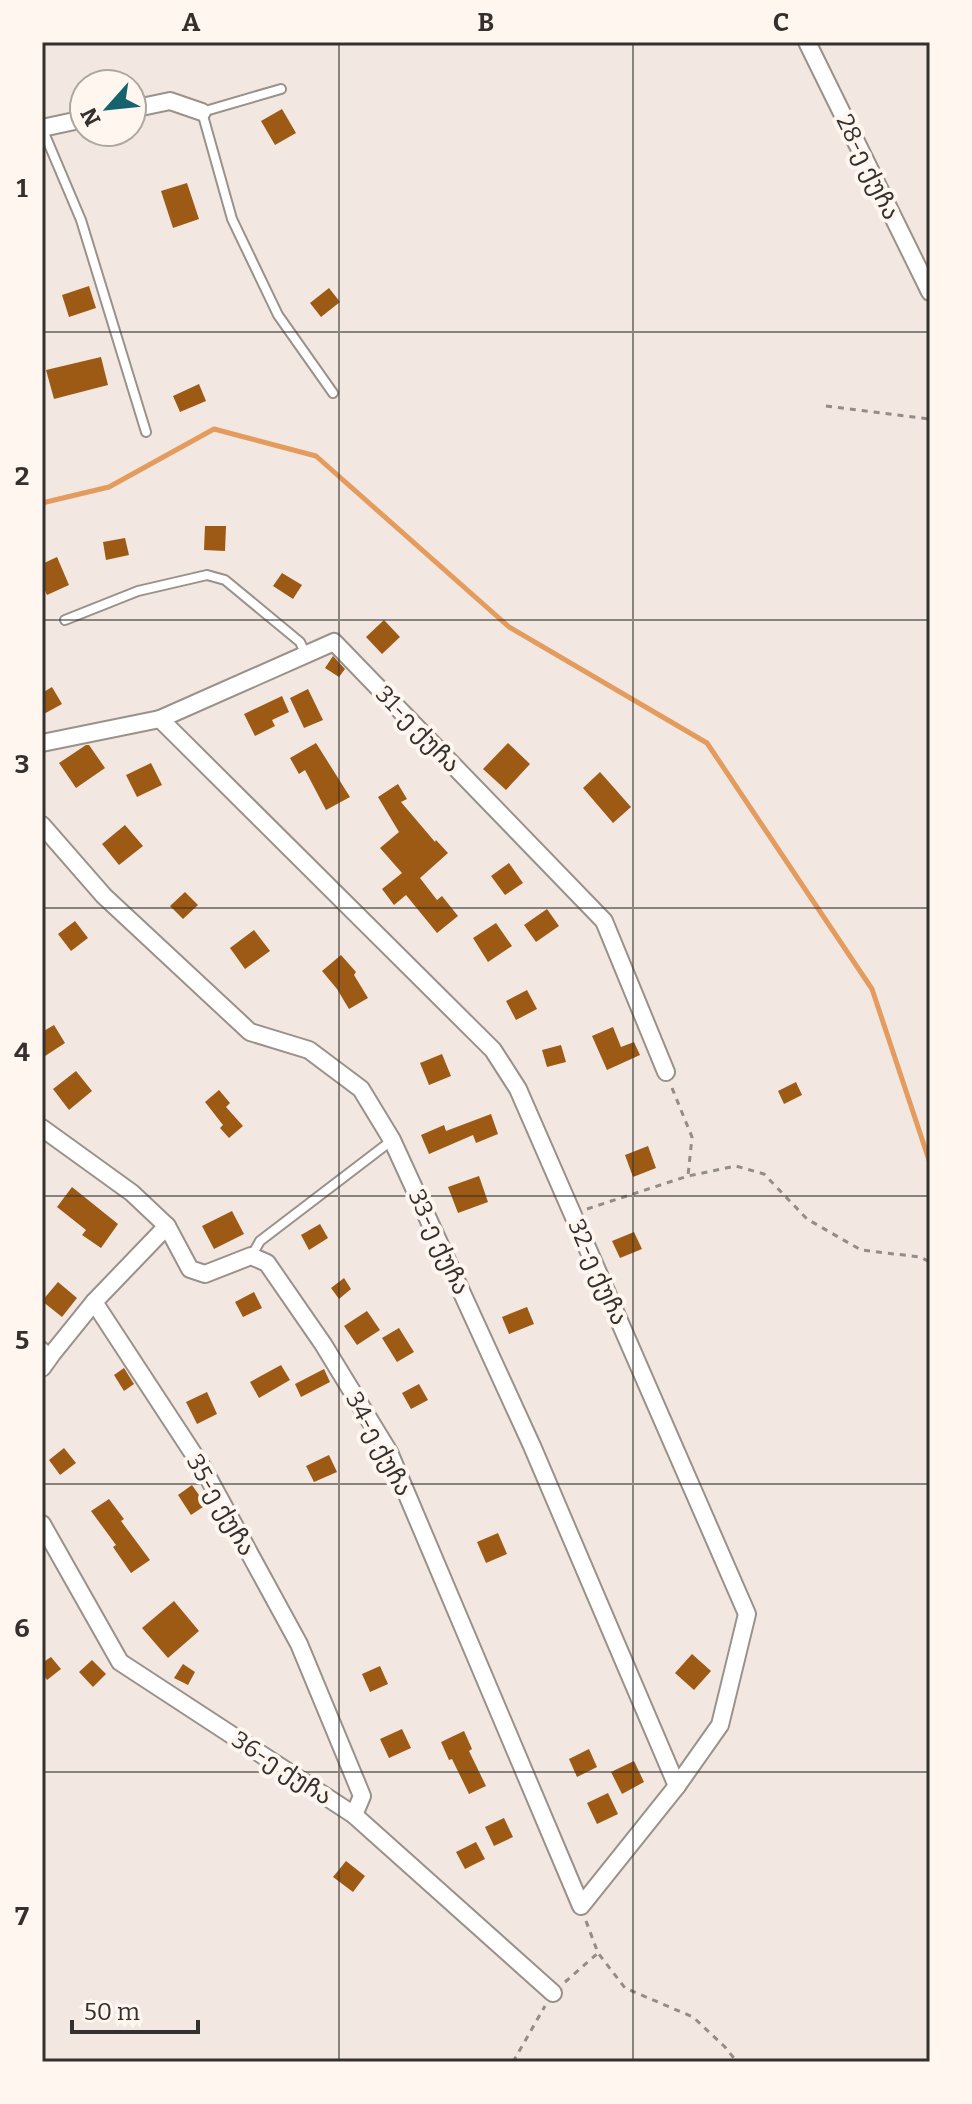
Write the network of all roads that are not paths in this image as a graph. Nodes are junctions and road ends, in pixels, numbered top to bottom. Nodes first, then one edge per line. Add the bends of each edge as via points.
1 (807, 42) edge
2 (281, 89) dead end
3 (148, 106) edge
4 (202, 112) junction
5 (68, 122) edge
6 (42, 128) edge
7 (930, 292) edge
8 (333, 393) dead end
9 (146, 432) dead end
10 (65, 620) dead end
11 (306, 655) junction
12 (160, 719) junction
13 (42, 743) edge
14 (42, 825) edge
15 (666, 1072) road end
16 (42, 1128) edge
17 (392, 1140) junction
18 (167, 1226) junction
19 (251, 1256) junction
20 (94, 1302) junction
21 (47, 1350) edge
22 (42, 1368) edge
23 (42, 1524) edge
24 (677, 1786) junction
25 (354, 1815) junction
26 (581, 1906) joint
27 (553, 1993) dead end

1 - 7 street, 28-ე ქუჩა
2 - 4 lane
3 - 4 street via 170,101
4 - 8 lane via 232,219 278,315
5 - 6 street
6 - 9 lane via 81,220
10 - 11 lane via 138,591 207,575 225,580 300,642
11 - 12 street, 31-ე ქუჩა
11 - 15 street, 31-ე ქუჩა via 334,642 604,921
12 - 13 street, 31-ე ქუჩა
12 - 24 street, 32-ე ქუჩა via 493,1050 518,1089 747,1614 720,1725
14 - 17 street, 33-ე ქუჩა via 104,896 250,1032 309,1050 361,1089
16 - 18 street via 132,1193
17 - 19 lane via 260,1241
17 - 24 street, 33-ე ქუჩა via 532,1446
18 - 19 street via 190,1269 205,1274
18 - 20 street
19 - 26 street, 34-ე ქუჩა via 267,1263 389,1452
20 - 21 street
20 - 25 street, 35-ე ქუჩა via 204,1470 299,1644 362,1796
21 - 22 street
23 - 25 street, 36-ე ქუჩა via 120,1662
24 - 26 street, 32-ე ქუჩა
25 - 27 street, 36-ე ქუჩა

